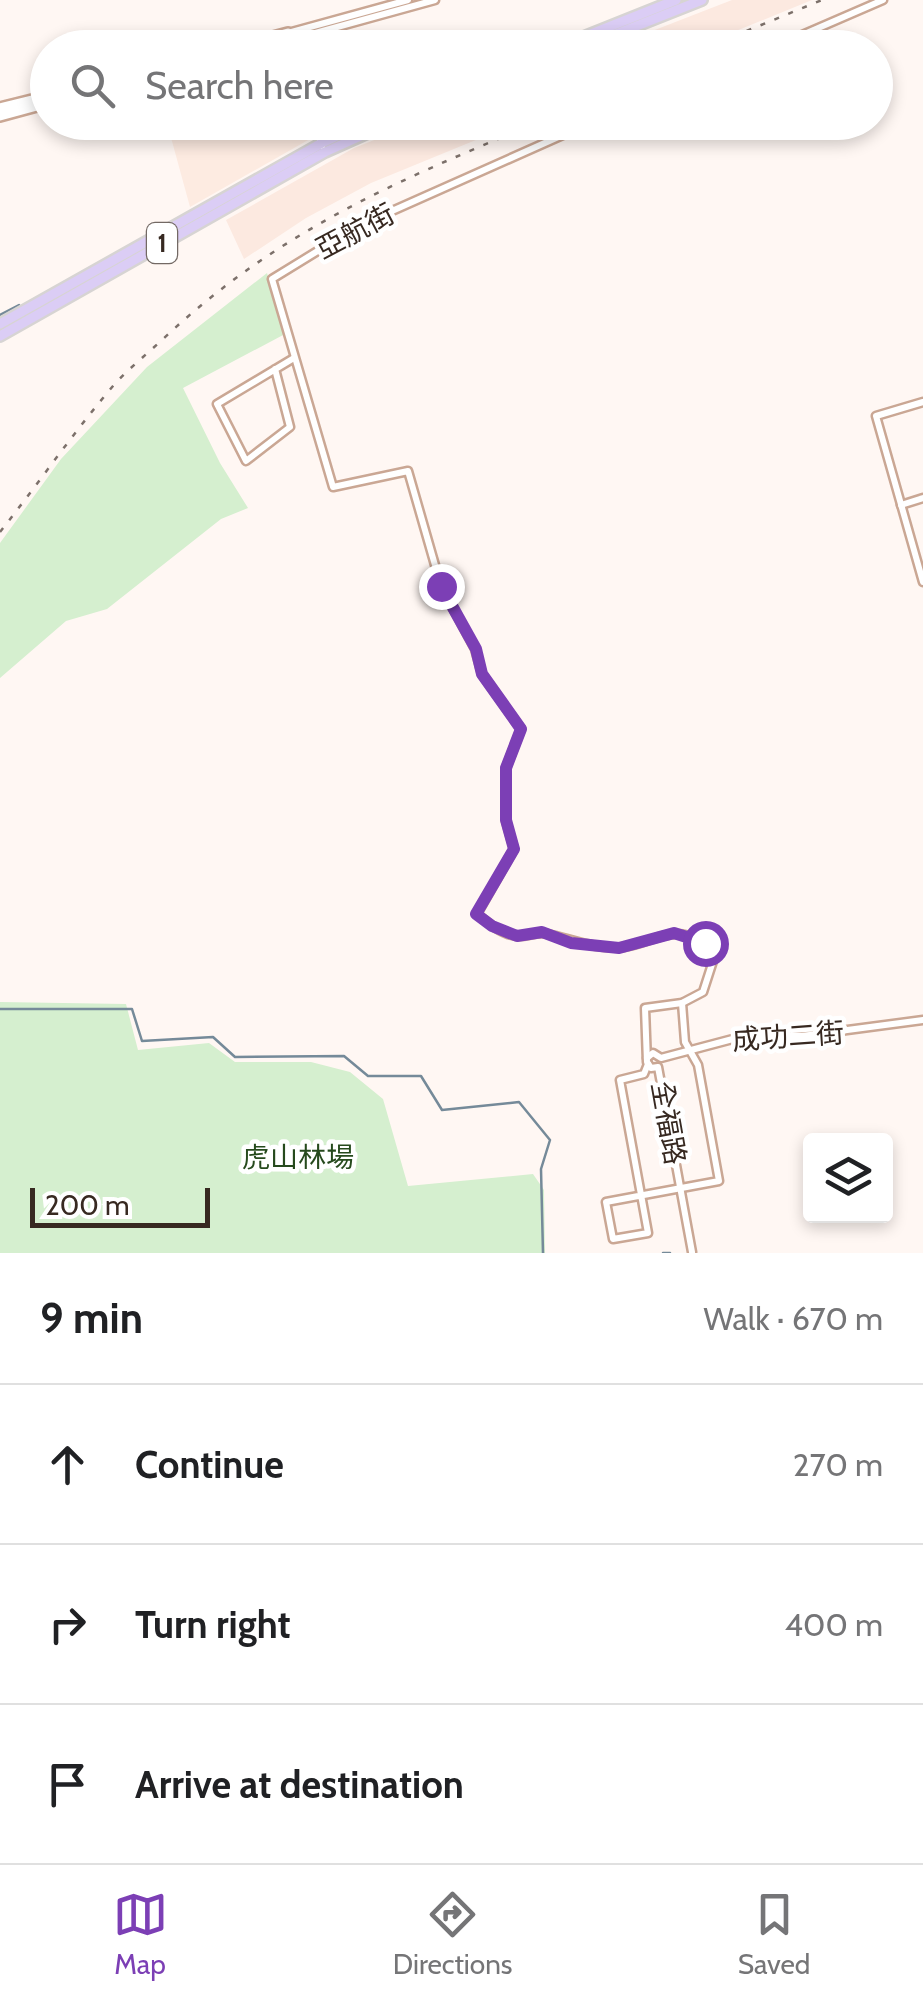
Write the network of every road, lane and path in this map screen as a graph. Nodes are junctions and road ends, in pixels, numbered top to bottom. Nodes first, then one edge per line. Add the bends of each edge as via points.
1 (408, 0) edge
2 (434, 0) edge
3 (676, 0) edge
4 (702, 0) edge
5 (884, 0) edge
6 (320, 30) edge
7 (326, 30) edge
8 (601, 30) edge
9 (626, 30) edge
10 (814, 30) edge
11 (30, 100) edge
12 (0, 108) edge
13 (30, 108) edge
14 (0, 116) edge
15 (321, 140) edge
16 (337, 140) edge
17 (344, 140) edge
18 (551, 140) edge
19 (323, 148) junction
20 (0, 324) edge
21 (0, 336) edge
22 (294, 358) junction
23 (275, 369) junction
24 (923, 402) edge
25 (923, 498) edge
26 (901, 505) junction
27 (923, 582) edge
28 (682, 1003) junction
29 (923, 1020) edge
30 (689, 1048) junction
31 (658, 1059) junction
32 (647, 1063) junction
33 (680, 1188) junction
34 (641, 1195) junction
35 (692, 1252) edge

1 - 6 street
2 - 7 street
3 - 8 main road
4 - 9 main road
5 - 10 street
11 - 12 street
13 - 14 street
15 - 19 street
16 - 19 main road, 1
17 - 19 main road, 1
18 - 22 street, 亞航街 via 392,210 275,275
19 - 20 main road, 1
19 - 21 main road, 1
22 - 23 street
22 - 28 street, 亞航街 via 333,487 408,471 441,586 476,649 482,674 521,729 506,768 506,820 514,849 476,914 517,936 542,932 571,943 642,944 674,933 705,943 714,958 703,992
23 - 23 street via 290,427 246,461 217,404
24 - 26 street via 876,416
25 - 26 street
26 - 27 street
28 - 30 street
28 - 32 street, 全福路 via 645,1008
29 - 30 street, 成功二街 via 802,1036 744,1036
30 - 31 street, 成功二街
30 - 33 street, 全福路 via 719,1181
31 - 32 street, 全福路
31 - 32 street via 649,1055
31 - 33 street, 全福路
32 - 34 street via 644,1074 620,1080
33 - 34 street
33 - 35 street, 全福路
34 - 34 street via 606,1202 612,1238 648,1232

